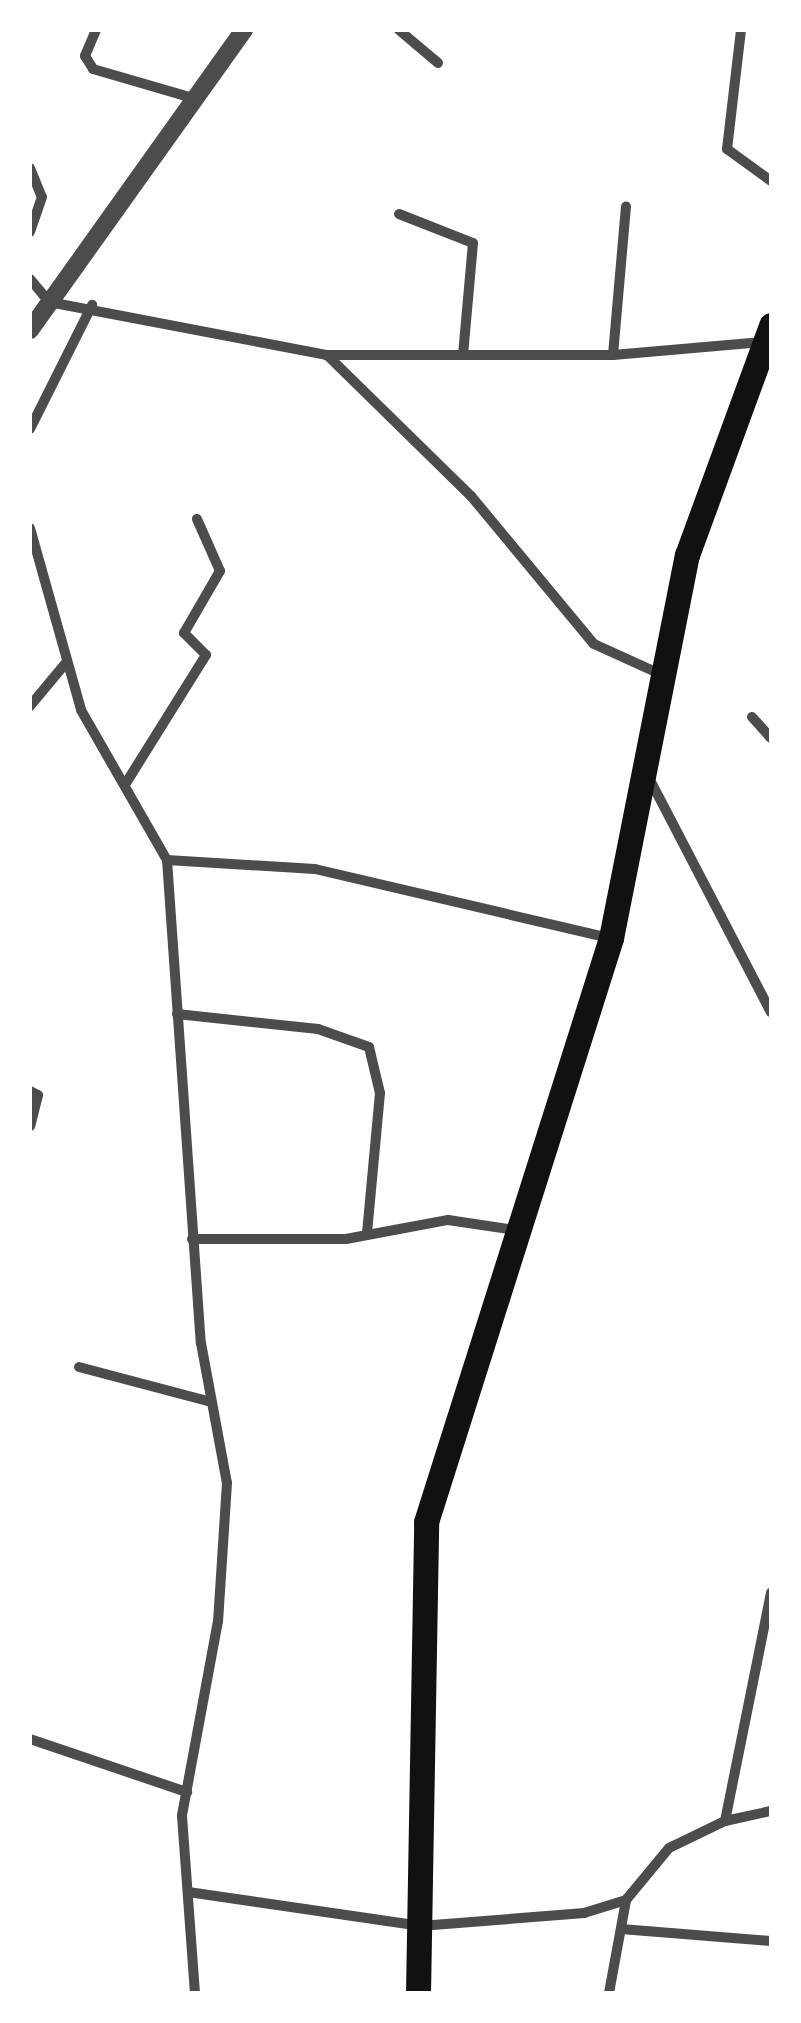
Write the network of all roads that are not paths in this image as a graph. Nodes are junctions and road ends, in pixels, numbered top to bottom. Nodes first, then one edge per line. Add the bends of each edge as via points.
1 (96, 30) edge
2 (244, 30) edge
3 (399, 30) edge
4 (741, 30) edge
5 (438, 63) dead end
6 (196, 98) junction
7 (30, 168) edge
8 (771, 181) edge
9 (626, 206) dead end
10 (398, 214) dead end
11 (30, 232) edge
12 (30, 278) edge
13 (92, 305) junction
14 (37, 316) edge
15 (767, 333) edge
16 (326, 355) junction
17 (463, 355) junction
18 (612, 355) junction
19 (30, 429) edge
20 (197, 519) dead end
21 (30, 528) edge
22 (64, 664) junction
23 (660, 674) junction
24 (30, 706) edge
25 (752, 718) dead end
26 (771, 738) edge
27 (646, 772) junction
28 (126, 784) junction
29 (167, 860) junction
30 (611, 938) junction
31 (771, 1012) edge
32 (177, 1014) junction
33 (30, 1091) edge
34 (30, 1126) edge
35 (515, 1230) junction
36 (368, 1234) junction
37 (192, 1239) junction
38 (79, 1367) dead end
39 (208, 1400) junction
40 (771, 1592) edge
41 (30, 1739) edge
42 (187, 1792) junction
43 (771, 1812) edge
44 (725, 1820) junction
45 (188, 1892) junction
46 (626, 1900) junction
47 (420, 1926) junction
48 (621, 1930) junction
49 (771, 1941) edge
50 (195, 1993) edge
51 (418, 1993) edge
52 (609, 1993) edge

1 - 6 street via 86,56 93,69
2 - 6 street
3 - 5 street
4 - 8 street via 727,149
6 - 14 street
7 - 11 street via 42,197
9 - 18 street
10 - 17 street via 474,243
12 - 14 street
13 - 14 street
13 - 16 street
13 - 19 street
15 - 18 street
15 - 23 main road via 687,555
16 - 17 street
16 - 23 street via 471,496 594,644
17 - 18 street
20 - 28 street via 220,572 184,633 206,655
21 - 22 street
22 - 24 street
22 - 28 street
23 - 27 main road
25 - 26 street
27 - 30 main road
27 - 31 street
28 - 29 street
29 - 30 street via 316,868
29 - 32 street
30 - 35 main road
32 - 36 street via 318,1029 369,1047 380,1092
32 - 37 street
33 - 34 street via 38,1095
35 - 36 street via 448,1220
35 - 47 main road via 426,1522
36 - 37 street
37 - 39 street
38 - 39 street
39 - 42 street via 226,1502 218,1620
40 - 44 street
41 - 42 street
42 - 45 street
43 - 44 street
44 - 46 street via 670,1848
45 - 47 street
45 - 50 street
46 - 47 street via 521,1922
46 - 48 street
47 - 51 main road
48 - 49 street
48 - 52 street

